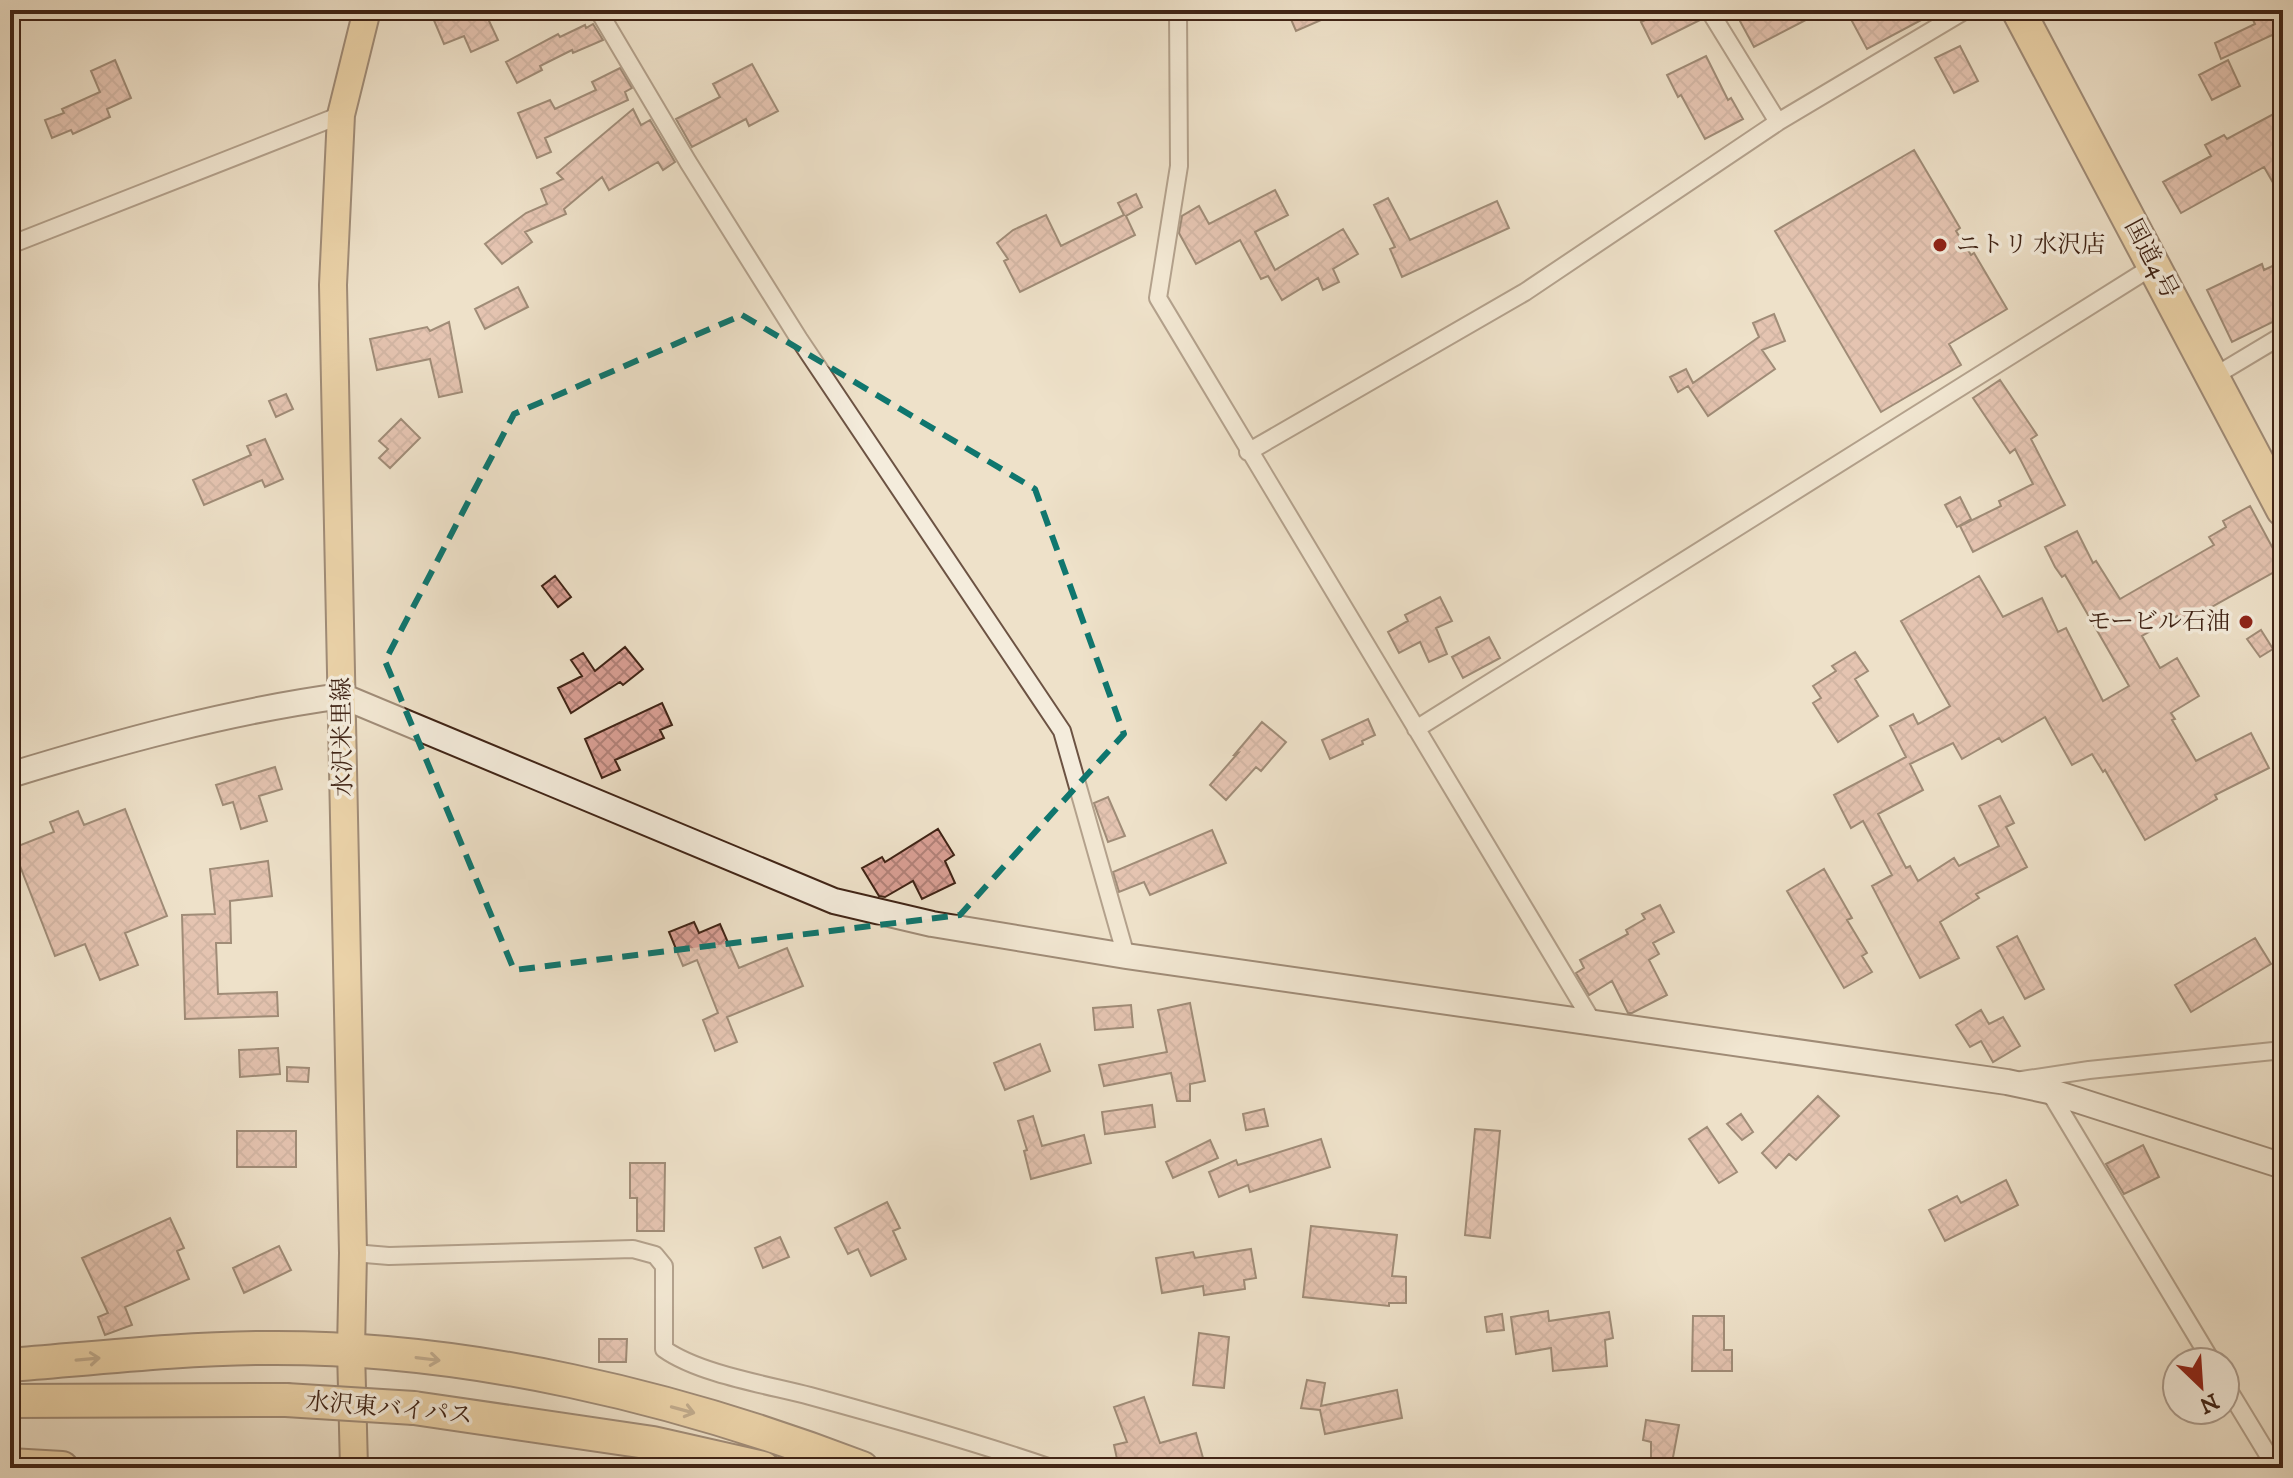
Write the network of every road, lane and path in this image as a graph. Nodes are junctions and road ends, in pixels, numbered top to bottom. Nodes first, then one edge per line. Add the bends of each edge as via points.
1 (367, 10) edge
2 (598, 10) edge
3 (1178, 10) edge
4 (1709, 10) edge
5 (1966, 10) edge
6 (2018, 10) edge
7 (341, 115) junction
8 (1778, 122) junction
9 (10, 245) edge
10 (2155, 265) junction
11 (2283, 335) edge
12 (2213, 377) junction
13 (1248, 452) junction
14 (2283, 510) edge
15 (342, 696) junction
16 (1416, 729) junction
17 (10, 775) edge
18 (1126, 956) junction
19 (1592, 1021) junction
20 (2283, 1050) edge
21 (2007, 1082) junction
22 (2049, 1091) junction
23 (2283, 1166) edge
24 (353, 1253) junction
25 (2202, 1346) edge
26 (351, 1350) junction
27 (10, 1365) edge
28 (10, 1401) edge
29 (2241, 1410) edge
30 (10, 1465) edge
31 (62, 1468) edge
32 (354, 1468) edge
33 (763, 1468) edge
34 (862, 1468) edge
35 (1051, 1468) edge
36 (2276, 1468) edge

1 - 7 main road, 水沢米里線
2 - 18 street via 799,339 1062,731
3 - 13 street via 1179,166 1158,298
4 - 8 street
5 - 8 street
6 - 10 highway, 国道4号
7 - 9 street
7 - 15 main road, 水沢米里線 via 333,285
8 - 13 street via 1525,292
10 - 12 highway, 国道4号
10 - 16 street
11 - 12 street
12 - 14 highway, 国道4号
13 - 16 street
15 - 17 street via 90,750
15 - 18 street via 834,901 932,924
15 - 24 main road, 水沢米里線
16 - 19 street
18 - 19 street
19 - 21 street
20 - 21 street
21 - 22 street
22 - 23 street
22 - 25 street
24 - 26 main road, 水沢米里線
24 - 35 street via 633,1249 655,1255 664,1266 664,1349 676,1357
27 -> 26 highway via 198,1349
26 - 32 main road, 水沢米里線
26 -> 34 highway via 588,1383 708,1416
28 - 33 highway, 水沢東バイパス, bridge via 286,1400 414,1408 653,1443
29 - 36 street
30 - 31 highway

